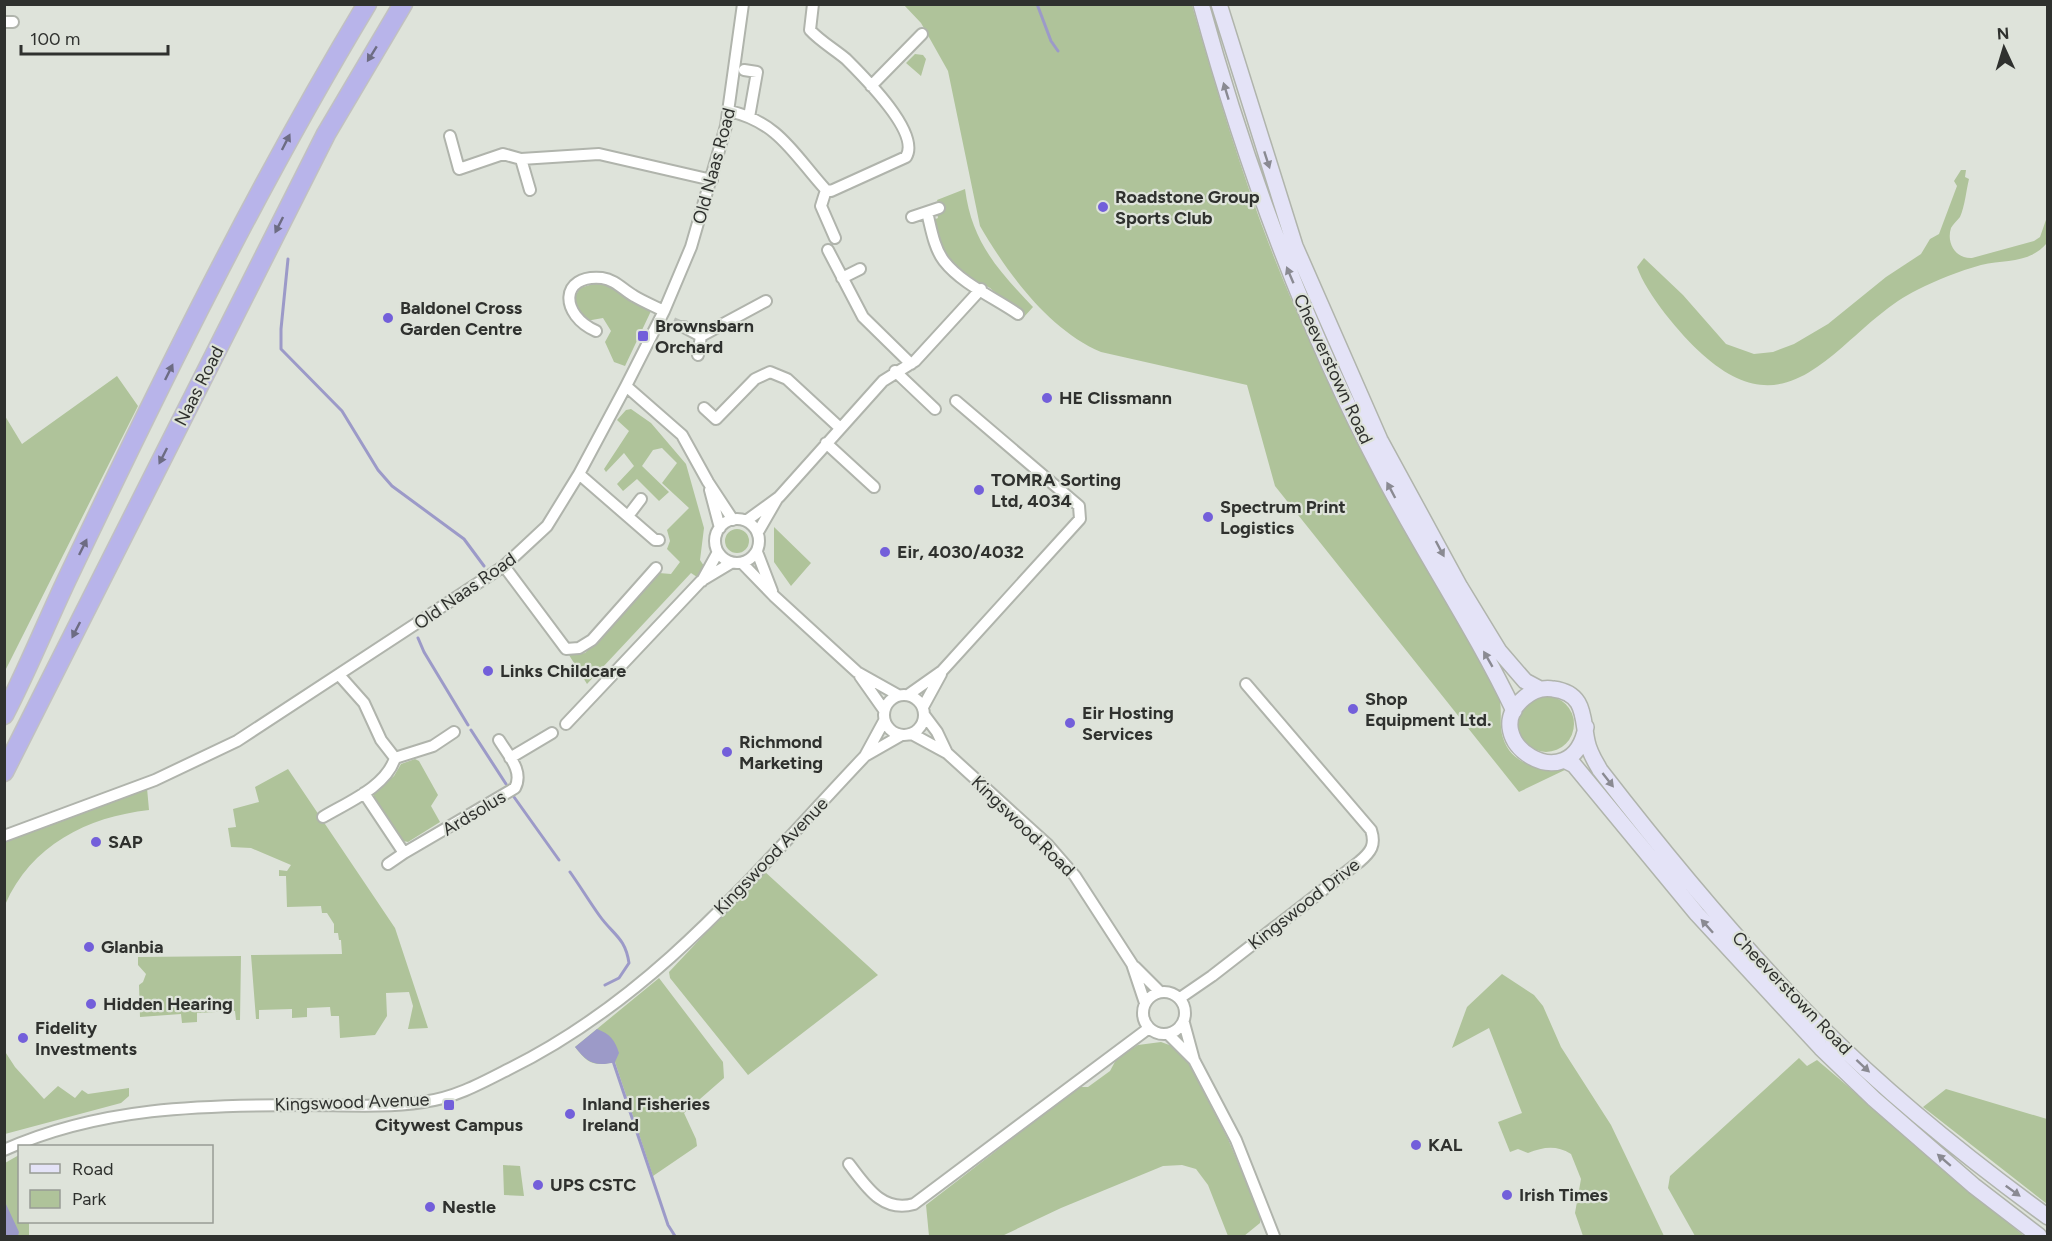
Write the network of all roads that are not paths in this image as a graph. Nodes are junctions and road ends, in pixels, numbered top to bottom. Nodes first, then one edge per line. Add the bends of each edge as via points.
1 (357, 4) edge
2 (367, 4) edge
3 (403, 4) edge
4 (743, 4) edge
5 (813, 4) edge
6 (1201, 4) edge
7 (1219, 4) edge
8 (922, 34) dead end
9 (744, 70) dead end
10 (871, 86) junction
11 (729, 111) junction
12 (302, 112) junction
13 (749, 117) junction
14 (450, 136) dead end
15 (521, 159) junction
16 (712, 180) junction
17 (530, 190) dead end
18 (826, 190) junction
19 (939, 208) dead end
20 (927, 212) junction
21 (912, 217) dead end
22 (836, 238) dead end
23 (828, 249) dead end
24 (860, 269) dead end
25 (842, 278) junction
26 (981, 289) junction
27 (766, 301) dead end
28 (663, 314) junction
29 (1018, 314) dead end
30 (673, 322) tunnel mouth
31 (684, 327) tunnel mouth
32 (596, 331) dead end
33 (701, 336) junction
34 (698, 355) dead end
35 (910, 364) junction
36 (895, 371) junction
37 (626, 386) junction
38 (956, 401) dead end
39 (704, 408) dead end
40 (935, 409) dead end
41 (839, 427) junction
42 (826, 443) junction
43 (579, 474) junction
44 (708, 482) junction
45 (874, 487) dead end
46 (778, 496) junction
47 (641, 499) dead end
48 (628, 516) junction
49 (733, 520) junction
50 (746, 521) junction
51 (720, 528) junction
52 (758, 532) junction
53 (659, 540) dead end
54 (718, 552) junction
55 (757, 552) junction
56 (736, 563) junction
57 (504, 566) junction
58 (656, 568) dead end
59 (701, 581) junction
60 (774, 597) junction
61 (942, 671) junction
62 (857, 672) junction
63 (340, 676) junction
64 (1246, 684) dead end
65 (1540, 689) junction
66 (903, 695) junction
67 (1514, 711) junction
68 (924, 712) junction
69 (4, 714) edge
70 (884, 716) junction
71 (566, 724) dead end
72 (1586, 727) junction
73 (454, 732) dead end
74 (552, 733) dead end
75 (912, 734) junction
76 (900, 735) junction
77 (499, 740) dead end
78 (947, 753) junction
79 (865, 756) junction
80 (395, 758) junction
81 (510, 758) junction
82 (1564, 760) junction
83 (4, 772) edge
84 (364, 793) junction
85 (323, 817) dead end
86 (4, 836) edge
87 (404, 853) junction
88 (388, 864) dead end
89 (1132, 963) junction
90 (1160, 992) junction
91 (1180, 998) junction
92 (1145, 1003) junction
93 (1184, 1023) junction
94 (1149, 1028) junction
95 (1168, 1034) junction
96 (1194, 1060) junction
97 (18, 1145) edge
98 (849, 1164) dead end
99 (2048, 1217) edge
100 (1274, 1236) edge
101 (2039, 1236) edge

1 - 12 highway
2 - 12 highway, Naas Road
3 -> 83 highway, Naas Road via 326,134
4 - 11 street, Old Naas Road
5 - 10 street via 811,32
67 -> 6 main road, Cheeverstown Road via 1381,471 1323,351 1273,235
7 -> 65 main road, Cheeverstown Road via 1295,246 1380,440 1499,651 1525,681
8 - 10 street
9 - 13 street via 757,72
10 - 18 street via 909,139 908,153 903,160
11 - 13 street
11 - 16 street, Old Naas Road
69 -> 12 highway, Naas Road via 68,576
13 - 18 street via 789,144
14 - 15 street via 459,169 503,154
15 - 16 street via 599,154
15 - 17 street
16 - 28 street, Old Naas Road via 691,247
18 - 22 street via 821,206
19 - 20 street
20 - 21 street
20 - 26 street via 943,261
23 - 25 street
24 - 25 street
25 - 35 street via 863,318
26 - 29 street
26 - 35 street
27 - 33 street
28 - 30 street
28 - 32 street via 611,280 590,279 574,286 569,308 580,324
28 - 37 street, Old Naas Road
31 - 33 street
33 - 34 street
35 - 36 street
36 - 40 street
36 - 41 street
37 - 43 street, Old Naas Road
37 - 44 street via 682,435
38 - 61 street via 1079,506 1080,519
39 - 41 street via 716,419 755,379 770,372 787,379
41 - 42 street
42 - 45 street
42 - 46 street
43 - 48 street
43 - 57 street, Old Naas Road via 547,526
44 - 49 street
44 - 51 street
46 - 50 street
46 - 52 street
47 - 48 street
48 - 53 street
49 - 50 street
49 - 51 street
50 - 52 street
51 - 54 street via 715,540
52 - 55 street
54 - 56 street
54 - 59 street
55 - 56 street
55 - 60 street
56 - 59 street
56 - 60 street
57 - 58 street via 566,649 579,648 592,640
57 - 63 street, Old Naas Road
59 - 71 street
60 - 62 street
61 - 66 street
61 - 68 street
62 - 66 street
62 - 70 street
63 - 80 street via 364,703 381,740
63 - 86 street, Old Naas Road via 237,741 206,756 155,780
64 - 91 street, Kingswood Drive via 1371,830 1373,845 1359,862
65 - 67 main road via 1520,701
65 - 72 main road, Cheeverstown Road via 1553,688 1575,700
66 - 68 street via 917,699
66 - 70 street via 889,701
67 - 82 main road, Cheeverstown Road via 1512,736 1527,757 1539,762
68 - 75 street via 921,728
68 - 78 street, Kingswood Road
70 - 76 street via 892,732
70 - 79 street, Kingswood Avenue
72 - 82 main road via 1580,747
72 -> 99 main road, Cheeverstown Road via 1586,740 1600,770 1783,988 1848,1053 1940,1135
73 - 80 street via 433,746
74 - 81 street
75 - 76 street
75 - 78 street, Kingswood Road
76 - 79 street, Kingswood Avenue
77 - 81 street, Ardsolus
78 - 89 street, Kingswood Road via 1075,876
79 - 97 street, Kingswood Avenue via 659,970 567,1038 467,1090 423,1102 136,1112 69,1127
80 - 84 street via 391,771
81 - 87 street, Ardsolus via 519,780 515,788
101 -> 82 main road, Cheeverstown Road via 1974,1186 1821,1048 1697,914 1574,765
84 - 85 street
84 - 87 street
87 - 88 street, Ardsolus
89 - 90 street, Kingswood Road
89 - 92 street, Kingswood Road
90 - 91 street
90 - 92 street
91 - 93 street via 1186,1010
92 - 94 street via 1143,1016
93 - 95 street
93 - 96 street
94 - 95 street
94 - 98 street via 914,1204 900,1207 879,1200
95 - 96 street
96 - 100 street via 1236,1140

